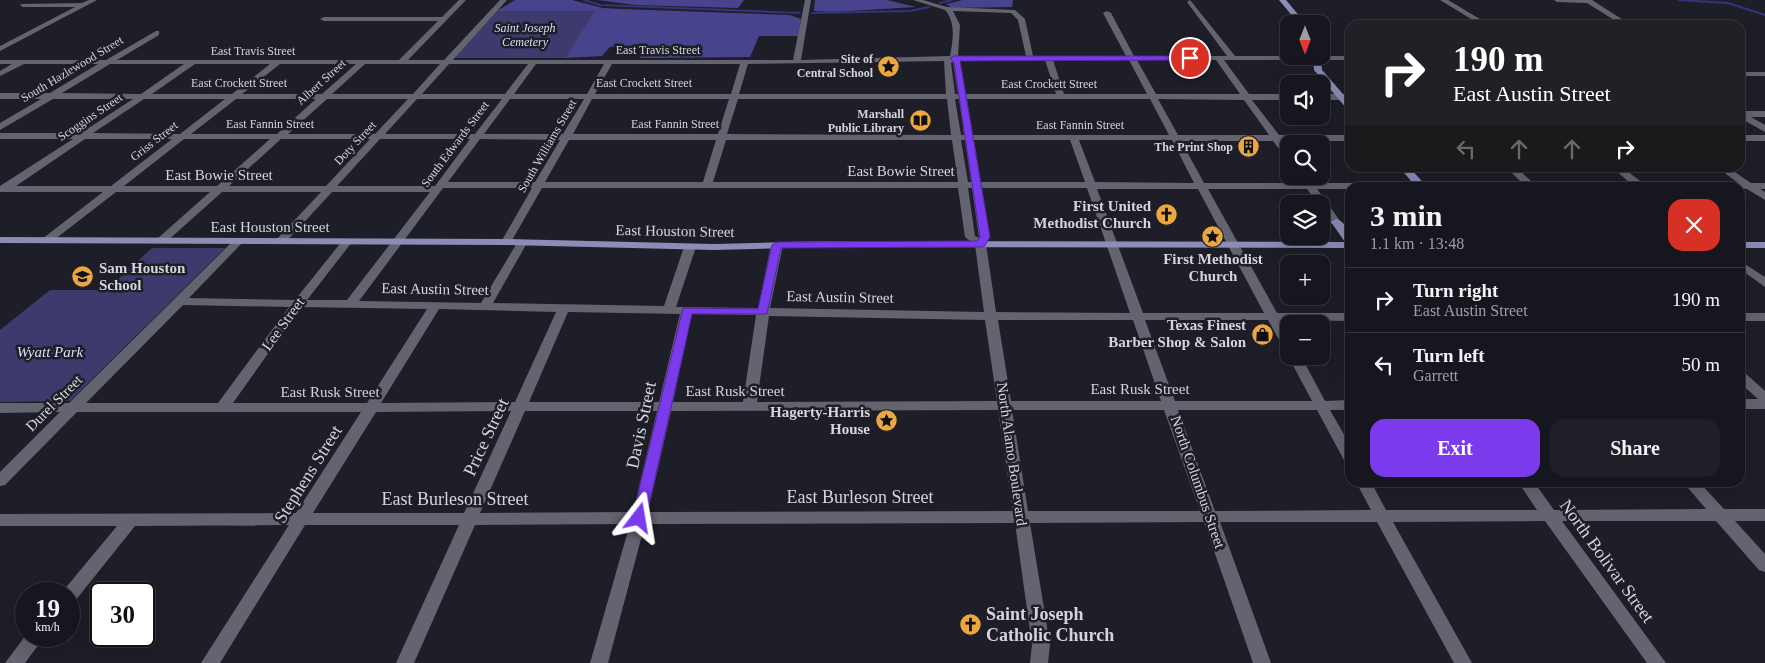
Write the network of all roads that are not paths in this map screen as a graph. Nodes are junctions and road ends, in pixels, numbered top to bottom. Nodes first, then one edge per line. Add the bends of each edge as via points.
1 (94, 0) edge
2 (463, 0) edge
3 (504, 0) edge
4 (808, 0) edge
5 (916, 0) edge
6 (1282, 0) edge
7 (1443, 0) edge
8 (1557, 0) edge
9 (1588, 1) edge
10 (1190, 2) dead end
11 (23, 5) dead end
12 (83, 5) junction
13 (947, 9) junction
14 (1107, 13) dead end
15 (1295, 15) edge
16 (324, 19) dead end
17 (442, 20) junction
18 (1477, 20) edge
19 (1620, 20) edge
20 (156, 33) dead end
21 (7, 37) dead end
22 (21, 37) junction
23 (0, 49) edge
24 (1280, 57) edge
25 (1330, 57) edge
26 (954, 58) junction
27 (1030, 58) junction
28 (1048, 58) junction
29 (1132, 58) junction
30 (1218, 58) junction
31 (1233, 58) junction
32 (1345, 58) edge
33 (448, 61) junction
34 (0, 62) edge
35 (24, 62) junction
36 (108, 62) junction
37 (193, 62) junction
38 (278, 62) junction
39 (363, 62) junction
40 (401, 62) junction
41 (534, 62) junction
42 (610, 62) junction
43 (745, 62) junction
44 (798, 62) junction
45 (1317, 65) edge
46 (0, 74) edge
47 (1745, 74) edge
48 (1765, 74) edge
49 (0, 96) edge
50 (52, 96) junction
51 (143, 96) junction
52 (234, 96) junction
53 (324, 96) junction
54 (416, 96) junction
55 (508, 96) junction
56 (590, 96) junction
57 (734, 96) junction
58 (950, 96) junction
59 (963, 96) junction
60 (1345, 96) edge
61 (1061, 97) junction
62 (1153, 97) junction
63 (1246, 97) junction
64 (1280, 97) edge
65 (1330, 97) edge
66 (1345, 97) edge
67 (1745, 114) edge
68 (1765, 114) edge
69 (1745, 117) edge
70 (0, 127) edge
71 (1765, 129) edge
72 (0, 136) edge
73 (83, 136) junction
74 (181, 136) junction
75 (279, 136) junction
76 (378, 136) junction
77 (477, 136) junction
78 (567, 136) junction
79 (722, 137) junction
80 (956, 138) junction
81 (969, 138) junction
82 (1074, 138) junction
83 (1175, 138) junction
84 (1276, 138) junction
85 (1345, 138) edge
86 (1745, 138) edge
87 (1765, 138) edge
88 (1280, 144) edge
89 (1409, 172) edge
90 (1516, 172) edge
91 (1623, 172) edge
92 (1729, 172) edge
93 (1418, 182) edge
94 (1527, 182) edge
95 (1636, 182) edge
96 (1744, 182) edge
97 (1745, 183) edge
98 (539, 185) junction
99 (707, 185) junction
100 (963, 186) junction
101 (976, 186) junction
102 (1092, 186) junction
103 (1201, 186) junction
104 (1310, 186) junction
105 (1345, 186) edge
106 (1745, 186) edge
107 (1750, 186) junction
108 (1765, 186) edge
109 (439, 187) junction
110 (2, 190) edge
111 (112, 190) junction
112 (219, 190) junction
113 (328, 190) junction
114 (1765, 196) edge
115 (1336, 222) junction
116 (1345, 222) edge
117 (1345, 236) edge
118 (0, 240) edge
119 (46, 241) junction
120 (161, 241) junction
121 (238, 242) junction
122 (280, 242) junction
123 (347, 242) junction
124 (397, 242) junction
125 (506, 242) junction
126 (522, 243) junction
127 (1345, 243) edge
128 (980, 244) junction
129 (1114, 244) junction
130 (777, 245) junction
131 (1232, 245) junction
132 (1745, 245) edge
133 (1765, 245) edge
134 (690, 246) junction
135 (1745, 268) edge
136 (1765, 283) edge
137 (179, 302) junction
138 (298, 303) junction
139 (351, 303) junction
140 (436, 305) junction
141 (485, 306) junction
142 (564, 308) junction
143 (669, 310) junction
144 (687, 310) junction
145 (763, 312) junction
146 (992, 316) junction
147 (1139, 316) junction
148 (1272, 317) junction
149 (1345, 317) edge
150 (1745, 317) edge
151 (1765, 318) edge
152 (1280, 331) edge
153 (1299, 365) edge
154 (1745, 380) edge
155 (1765, 398) edge
156 (1745, 404) edge
157 (1765, 404) edge
158 (1005, 405) junction
159 (1171, 405) junction
160 (1320, 405) junction
161 (1345, 405) edge
162 (666, 407) junction
163 (749, 407) junction
164 (0, 408) edge
165 (72, 408) junction
166 (222, 408) junction
167 (371, 408) junction
168 (520, 408) junction
169 (1345, 449) edge
170 (0, 481) edge
171 (1366, 487) edge
172 (1529, 487) edge
173 (1695, 487) edge
174 (1549, 515) junction
175 (1720, 515) junction
176 (1765, 515) edge
177 (1021, 516) junction
178 (1210, 516) junction
179 (1382, 516) junction
180 (302, 518) junction
181 (639, 518) junction
182 (0, 520) edge
183 (131, 520) junction
184 (469, 520) junction
185 (1765, 565) edge
186 (80, 583) edge
187 (27, 647) edge
188 (14, 663) edge
189 (210, 663) edge
190 (405, 663) edge
191 (599, 663) edge
192 (1039, 663) edge
193 (1262, 663) edge
194 (1463, 663) edge
195 (1657, 663) edge

1 - 12 street
2 - 17 street
3 - 33 street, Doty Street
4 - 44 street
5 - 13 street
6 - 15 main road
7 - 18 street
8 - 9 street
9 - 19 street
10 - 31 street
11 - 12 street
12 - 22 street
13 - 26 street via 954,18
13 - 27 street via 1013,11 1021,19
14 - 29 street
16 - 17 street
17 - 40 street
20 - 36 street, South Hazlewood Street
21 - 22 street
22 - 23 street
24 - 31 street, East Travis Street
25 - 32 street, East Travis Street
26 - 27 street, East Travis Street
26 - 44 street, East Travis Street
26 - 58 street via 947,62
26 - 59 street
27 - 28 street, East Travis Street
28 - 29 street, East Travis Street
28 - 61 street
29 - 30 street, East Travis Street
29 - 62 street
30 - 31 street, East Travis Street
30 - 63 street
33 - 40 street, East Travis Street
33 - 41 street, East Travis Street
33 - 54 street, Doty Street
34 - 35 street, East Travis Street
35 - 36 street, East Travis Street
35 - 46 street
36 - 37 street, East Travis Street
36 - 50 street, South Hazlewood Street
37 - 38 street, East Travis Street
37 - 51 street, Scoggins Street
38 - 39 street, East Travis Street
38 - 52 street, Griss Street
39 - 40 street, East Travis Street
39 - 53 street, Albert Street
41 - 42 street, East Travis Street
41 - 55 street, South Edwards Street
42 - 43 street, East Travis Street
42 - 56 street, South Williams Street
43 - 44 street, East Travis Street
43 - 57 street
45 - 60 main road via 1318,70
47 - 48 street
49 - 50 street, East Crockett Street
50 - 51 street, East Crockett Street
50 - 70 street, South Hazlewood Street
51 - 52 street, East Crockett Street
51 - 73 street, Scoggins Street
52 - 53 street, East Crockett Street
52 - 74 street, Griss Street
53 - 54 street, East Crockett Street
53 - 75 street, Albert Street
54 - 55 street, East Crockett Street
54 - 76 street, Doty Street
55 - 56 street, East Crockett Street
55 - 77 street, South Edwards Street
56 - 57 street, East Crockett Street
56 - 78 street, South Williams Street
57 - 58 street, East Crockett Street
57 - 79 street
58 - 59 street, East Crockett Street
58 - 80 street
59 - 61 street, East Crockett Street
59 - 81 street
61 - 62 street, East Crockett Street
62 - 63 street, East Crockett Street
62 - 83 street
63 - 64 street, East Crockett Street
63 - 84 street
65 - 66 street
67 - 68 street
69 - 71 street
72 - 73 street, East Fannin Street
73 - 74 street, East Fannin Street
73 - 110 street, Scoggins Street
74 - 75 street, East Fannin Street
74 - 111 street, Griss Street
75 - 76 street, East Fannin Street
75 - 112 street, Albert Street
76 - 77 street, East Fannin Street
76 - 113 street, Doty Street
77 - 78 street, East Fannin Street
77 - 109 street, South Edwards Street
78 - 79 street, East Fannin Street
78 - 98 street, South Williams Street
79 - 80 street, East Fannin Street
79 - 99 street
80 - 81 street, East Fannin Street
80 - 100 street
81 - 82 street, East Fannin Street
81 - 101 street
82 - 83 street, East Fannin Street
82 - 102 street, North Columbus Street
83 - 84 street, East Fannin Street
83 - 103 street
84 - 85 street, East Fannin Street
84 - 88 street
86 - 87 street
89 - 93 main road
90 - 94 street
91 - 95 street
92 - 96 street
97 - 107 street
98 - 99 street, East Bowie Street
98 - 109 street, East Bowie Street
98 - 125 street, South Williams Street
99 - 100 street, East Bowie Street
100 - 101 street, East Bowie Street
100 - 128 street via 970,237
101 - 102 street, East Bowie Street
101 - 128 street via 985,237
102 - 103 street, East Bowie Street
102 - 129 street, North Columbus Street
103 - 104 street, East Bowie Street
103 - 131 street
104 - 105 street, East Bowie Street
104 - 115 street
106 - 107 street, East Bowie Street
107 - 108 street, East Bowie Street
107 - 114 street
109 - 113 street, East Bowie Street
109 - 124 street, South Edwards Street
110 - 111 street, East Bowie Street
111 - 112 street, East Bowie Street
111 - 119 street, Griss Street
112 - 113 street, East Bowie Street
112 - 120 street, Albert Street
113 - 122 street, Doty Street
115 - 116 main road
115 - 117 main road
118 - 119 main road, East Houston Street
119 - 120 main road, East Houston Street
120 - 121 main road, East Houston Street
121 - 122 main road, East Houston Street
121 - 137 street, Durel Street
122 - 123 main road, East Houston Street
123 - 124 main road, East Houston Street
123 - 138 street, Lee Street
124 - 125 main road, East Houston Street
124 - 139 street, South Edwards Street
125 - 126 main road, East Houston Street
126 - 134 main road, East Houston Street
126 - 141 street
127 - 131 main road, East Houston Street
128 - 129 main road, East Houston Street
128 - 130 main road, East Houston Street
128 - 146 street, North Alamo Boulevard
129 - 131 main road, East Houston Street
129 - 147 street, North Columbus Street
130 - 134 main road, East Houston Street
130 - 145 street
131 - 148 street
132 - 133 main road
134 - 143 street
135 - 136 street
137 - 138 street, East Austin Street
137 - 165 street, Durel Street
138 - 139 street, East Austin Street
138 - 166 street, Lee Street
139 - 140 street, East Austin Street
140 - 141 street, East Austin Street
140 - 167 street, Stephens Street
141 - 142 street, East Austin Street
142 - 143 street, East Austin Street
142 - 168 street, Price Street
143 - 144 street, East Austin Street
144 - 145 street, East Austin Street
144 - 162 street, Davis Street
145 - 146 street, East Austin Street
145 - 163 street
146 - 147 street, East Austin Street
146 - 158 street, North Alamo Boulevard
147 - 148 street, East Austin Street
147 - 159 street, North Columbus Street
148 - 149 street, East Austin Street
148 - 152 street
150 - 151 street
153 - 160 street
154 - 155 street
156 - 157 street
158 - 159 street, East Rusk Street
158 - 163 street, East Rusk Street
158 - 177 street, North Alamo Boulevard
159 - 160 street, East Rusk Street
159 - 178 street, North Columbus Street
160 - 161 street, East Rusk Street
160 - 169 street
162 - 163 street, East Rusk Street
162 - 168 street, East Rusk Street
162 - 181 street, Davis Street
164 - 165 street, East Rusk Street
165 - 166 street, East Rusk Street
165 - 170 street, Durel Street
166 - 167 street, East Rusk Street
167 - 168 street, East Rusk Street
167 - 180 street, Stephens Street
168 - 184 street, Price Street
171 - 179 street
172 - 174 street, North Bolivar Street
173 - 175 street
174 - 175 street, East Burleson Street
174 - 179 street, East Burleson Street
174 - 195 street, North Bolivar Street
175 - 176 street, East Burleson Street
175 - 185 street
177 - 178 street, East Burleson Street
177 - 181 street, East Burleson Street
177 - 192 street, North Alamo Boulevard via 1040,645
178 - 179 street, East Burleson Street
178 - 193 street, North Columbus Street
179 - 194 street
180 - 183 street, East Burleson Street
180 - 184 street, East Burleson Street
180 - 189 street, Stephens Street
181 - 184 street, East Burleson Street
181 - 191 street, Davis Street
182 - 183 street, East Burleson Street
183 - 186 street
184 - 190 street, Price Street
187 - 188 street

